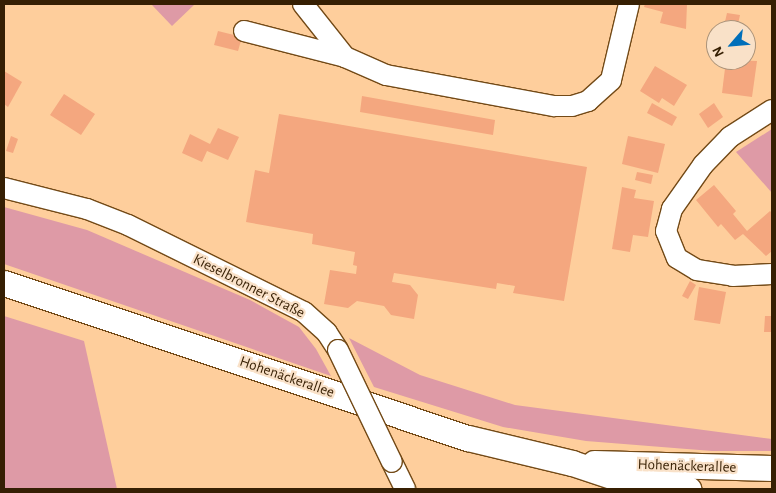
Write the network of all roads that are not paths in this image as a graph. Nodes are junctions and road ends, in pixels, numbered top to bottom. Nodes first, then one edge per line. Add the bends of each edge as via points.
1 (303, 4) edge
2 (629, 4) edge
3 (244, 31) dead end
4 (345, 57) junction
5 (772, 110) edge
6 (4, 188) edge
7 (772, 274) edge
8 (4, 283) edge
9 (572, 463) junction
10 (772, 468) edge
11 (406, 489) edge
12 (688, 489) edge

1 - 4 street
2 - 4 street via 611,80 588,101 572,106 554,106 386,75
3 - 4 street
5 - 7 street via 730,137 703,165 681,193 666,231 677,258 698,270 733,276
6 - 11 street, Kieselbronner Straße, bridge via 87,209 136,229 304,312 327,333 338,350
8 - 9 main road, Hohenäckerallee via 468,438
9 - 10 main road, Hohenäckerallee
9 - 12 main road, Hohenäckerallee via 626,481

